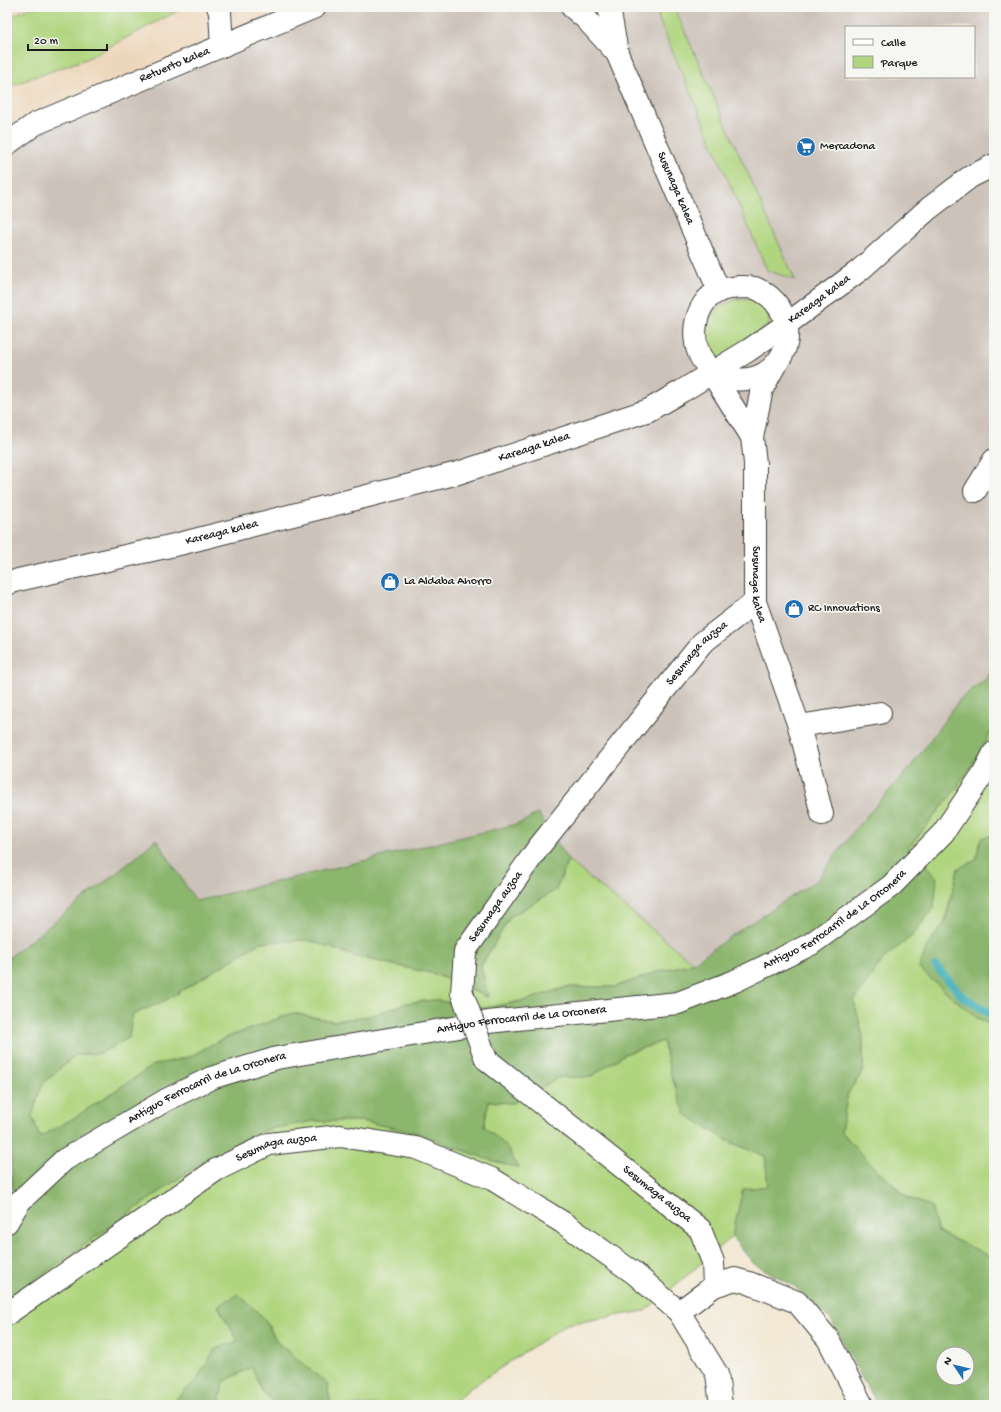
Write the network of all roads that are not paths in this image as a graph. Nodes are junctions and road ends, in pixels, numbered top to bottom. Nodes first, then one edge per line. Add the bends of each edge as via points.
1 (218, 7) edge
2 (315, 7) edge
3 (572, 7) edge
4 (609, 7) edge
5 (222, 46) junction
6 (617, 53) junction
7 (35, 124) junction
8 (7, 129) edge
9 (7, 144) edge
10 (994, 165) edge
11 (719, 291) junction
12 (787, 324) junction
13 (775, 365) junction
14 (711, 372) junction
15 (752, 437) junction
16 (994, 460) edge
17 (975, 491) dead end
18 (7, 584) edge
19 (755, 602) junction
20 (880, 713) dead end
21 (799, 726) junction
22 (994, 753) edge
23 (822, 814) dead end
24 (7, 1222) edge
25 (714, 1286) junction
26 (680, 1312) junction
27 (7, 1314) edge
28 (721, 1405) edge
29 (862, 1405) edge

1 - 5 street
2 - 5 street, Retuerto kalea
3 - 6 street
4 - 6 street
5 - 7 street, Retuerto kalea
6 - 11 street, Susunaga kalea
7 - 8 street
7 - 9 street
10 - 12 street, Kareaga kalea via 970,177 927,210 860,270
11 - 12 street via 740,286 770,296 781,309
11 - 14 street via 707,300 694,327 695,344
12 - 13 street via 784,352
12 - 14 street, Kareaga kalea
13 - 14 street via 762,375 744,380
13 - 15 street via 762,389
14 - 15 street
14 - 18 street, Kareaga kalea via 649,410 458,473 179,544
15 - 19 street, Susunaga kalea via 756,463
16 - 17 street
19 - 21 street, Susunaga kalea
19 - 25 street, Sesumaga auzoa, bridge via 702,643 538,848 465,950 462,993 486,1059 700,1229 713,1262
20 - 21 street
21 - 23 street, Susunaga kalea
22 - 24 street, Antiguo Ferrocarril de La Orconera via 983,774 943,833 891,886 811,944 735,981 678,1003 482,1023 277,1058 211,1078 166,1100 64,1160 19,1202
25 - 26 street
25 - 29 street via 735,1279 797,1302 828,1338
26 - 27 street, Sesumaga auzoa via 634,1273 562,1222 492,1179 416,1148 340,1136 269,1144 216,1170
26 - 28 street, Sesumaga auzoa via 717,1374

